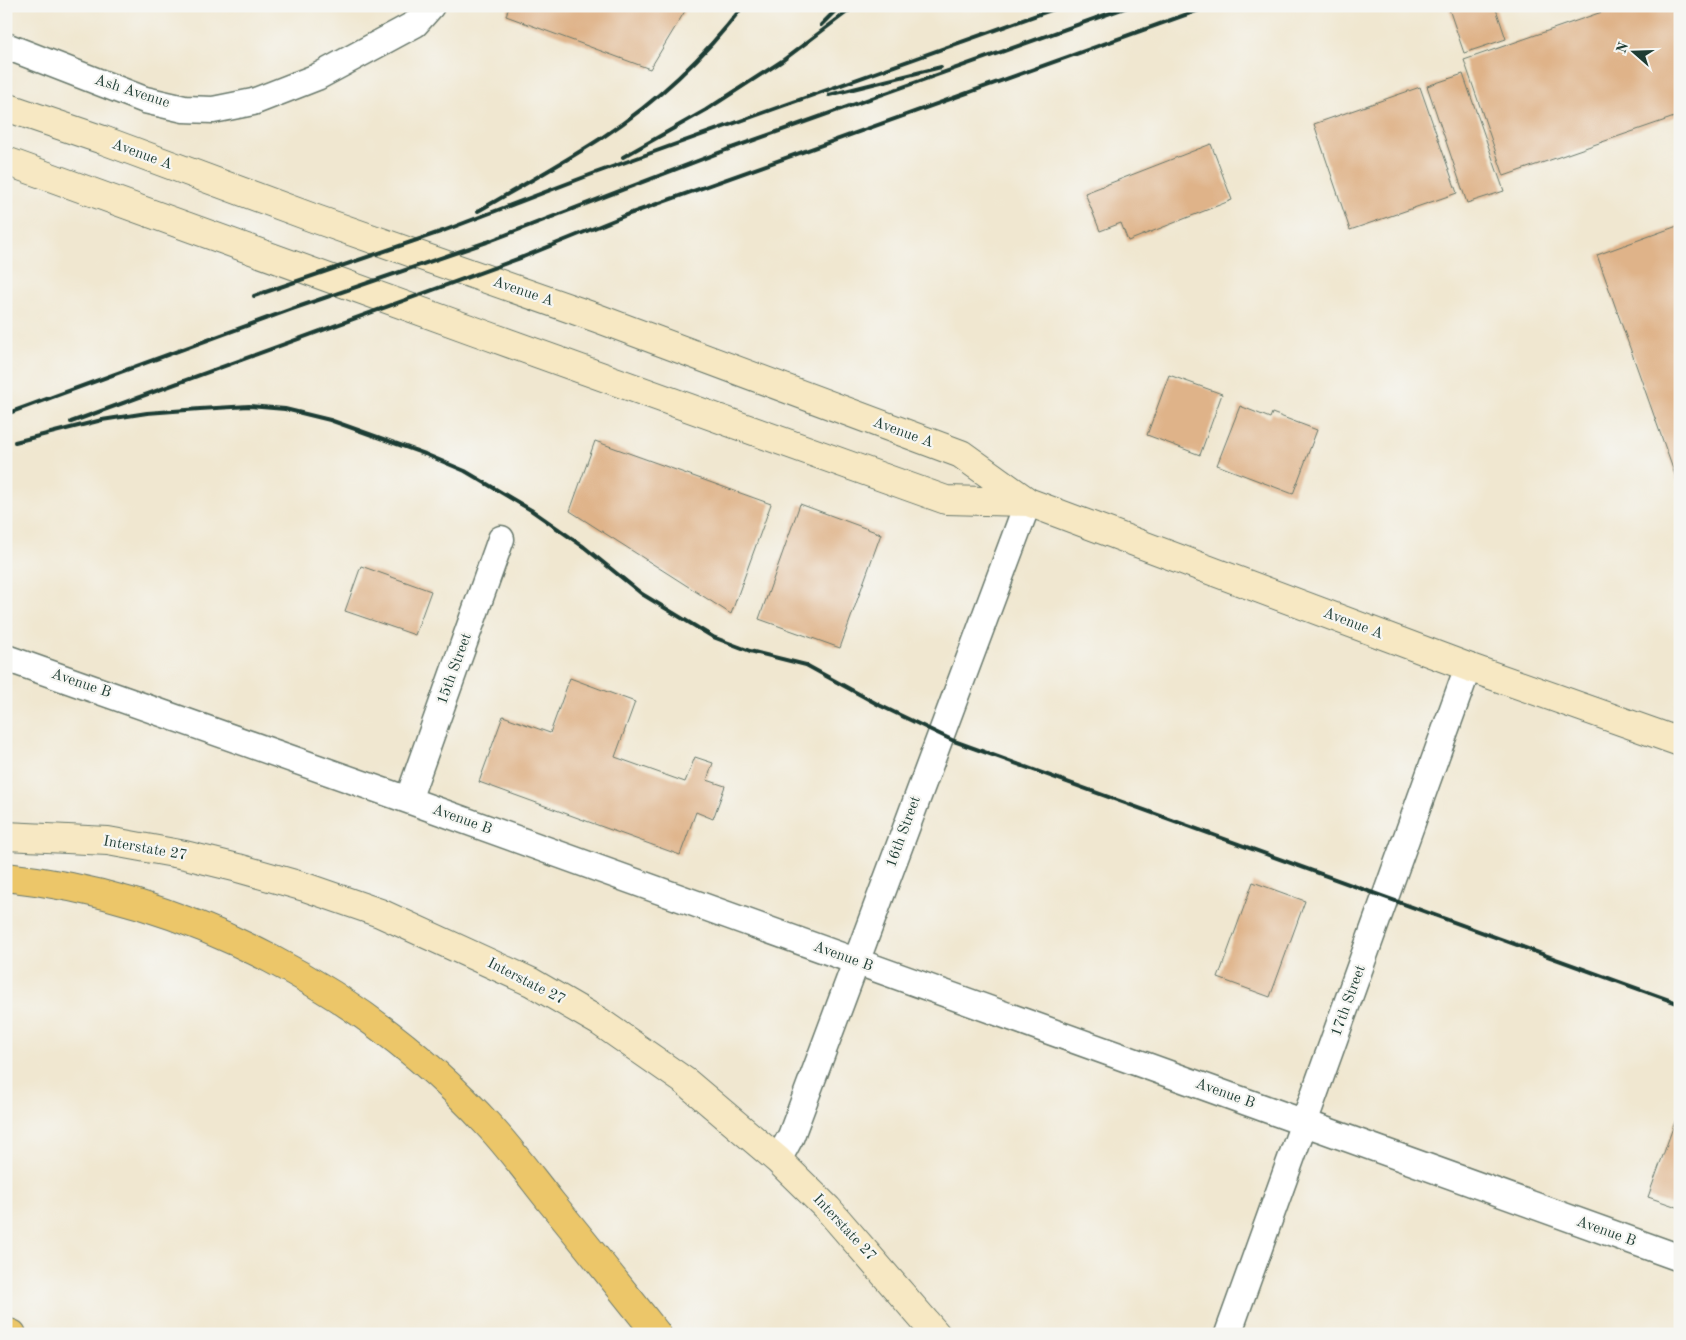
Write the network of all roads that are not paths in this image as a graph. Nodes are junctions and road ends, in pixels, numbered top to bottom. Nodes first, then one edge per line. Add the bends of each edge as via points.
1 (431, 6) edge
2 (6, 46) edge
3 (6, 107) edge
4 (6, 161) edge
5 (1028, 502) junction
6 (501, 538) dead end
7 (6, 658) edge
8 (1468, 667) junction
9 (1680, 742) edge
10 (408, 800) junction
11 (6, 836) edge
12 (6, 877) edge
13 (856, 962) junction
14 (1305, 1123) junction
15 (778, 1160) junction
16 (1680, 1258) edge
17 (6, 1332) edge
18 (12, 1334) edge
19 (657, 1334) edge
20 (936, 1334) edge
21 (1228, 1334) edge

1 - 2 street, Ash Avenue via 415,24 317,77 253,102 213,110 184,109 145,100
3 - 5 main road, Avenue A via 597,318 961,454
4 - 5 main road, Avenue A via 946,500
5 - 8 main road, Avenue A
5 - 13 street, 16th Street
6 - 10 street, 15th Street
7 - 10 street, Avenue B
8 - 9 main road, Avenue A
8 - 14 street, 17th Street
10 - 13 street, Avenue B
11 - 15 main road, Interstate 27 via 108,841 185,855 257,873 380,913 531,982 600,1022 686,1082
12 - 19 highway via 47,881 91,891 198,924 240,942 329,991 424,1062 491,1128
13 - 14 street, Avenue B
13 - 15 street, 16th Street via 791,1136
14 - 16 street, Avenue B
14 - 21 street, 17th Street
15 - 20 main road, Interstate 27 via 828,1209
17 - 18 highway

